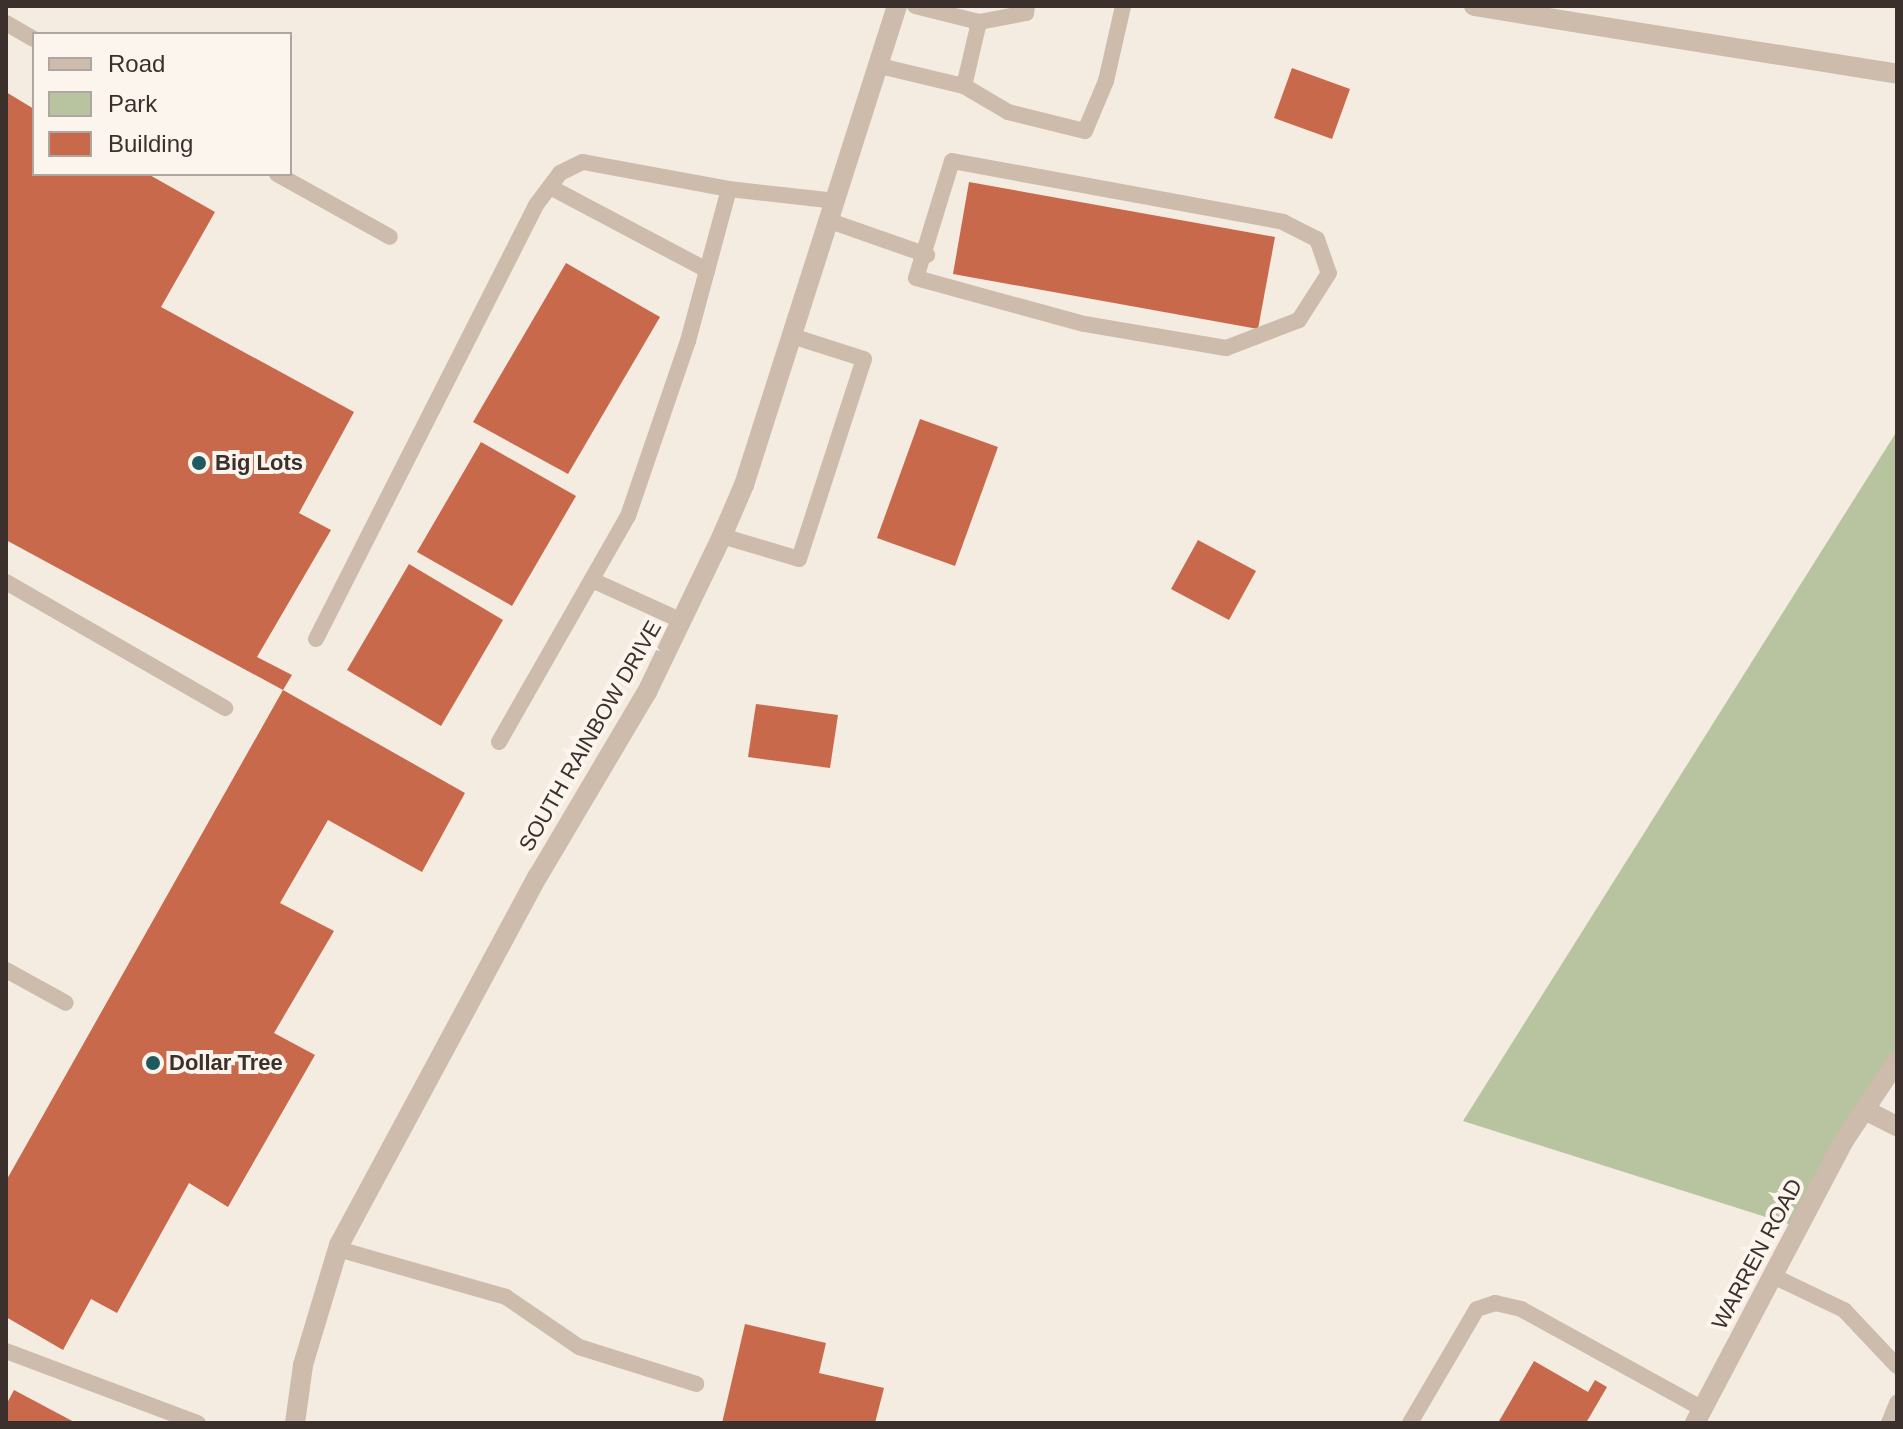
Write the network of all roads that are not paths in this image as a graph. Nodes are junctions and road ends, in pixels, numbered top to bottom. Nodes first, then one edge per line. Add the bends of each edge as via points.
1 (897, 6) edge
2 (915, 6) edge
3 (1027, 6) edge
4 (1123, 6) edge
5 (1474, 6) edge
6 (979, 22) junction
7 (6, 23) edge
8 (32, 38) edge
9 (880, 66) junction
10 (1897, 74) edge
11 (964, 86) junction
12 (281, 176) edge
13 (550, 187) junction
14 (729, 189) junction
15 (833, 211) junction
16 (390, 237) dead end
17 (927, 255) junction
18 (707, 270) junction
19 (792, 336) junction
20 (722, 536) junction
21 (592, 580) junction
22 (6, 582) edge
23 (682, 621) junction
24 (316, 639) dead end
25 (225, 708) dead end
26 (499, 742) dead end
27 (6, 970) edge
28 (66, 1003) dead end
29 (1897, 1061) edge
30 (1865, 1110) junction
31 (1897, 1126) edge
32 (338, 1249) junction
33 (1773, 1276) junction
34 (6, 1351) edge
35 (1897, 1366) edge
36 (696, 1384) dead end
37 (1897, 1403) edge
38 (1699, 1416) edge
39 (198, 1423) edge
40 (295, 1423) edge
41 (1410, 1423) edge
42 (1889, 1423) edge

1 - 9 street, SOUTH RAINBOW DRIVE
2 - 6 lane
3 - 6 lane via 1026,13
4 - 11 lane via 1106,81 1085,131 1008,112
5 - 10 street
6 - 11 lane
7 - 8 lane
9 - 11 lane
9 - 15 street, SOUTH RAINBOW DRIVE
12 - 16 lane
13 - 14 lane via 560,173 583,162
13 - 18 lane
13 - 24 lane
14 - 15 lane
14 - 18 lane
15 - 17 lane
15 - 19 street, SOUTH RAINBOW DRIVE
17 - 17 lane via 952,161 1283,222 1317,239 1329,273 1299,320 1226,348 1084,324 916,278
18 - 21 lane via 628,516
19 - 20 street, SOUTH RAINBOW DRIVE
19 - 20 lane via 864,359 799,559
20 - 23 street, SOUTH RAINBOW DRIVE
21 - 23 lane
21 - 26 lane
22 - 25 lane
23 - 32 street, SOUTH RAINBOW DRIVE
27 - 28 lane
29 - 30 street, WARREN ROAD
30 - 31 street
30 - 33 street, WARREN ROAD
32 - 36 lane via 506,1297 579,1347
32 - 40 street, SOUTH RAINBOW DRIVE via 303,1365
33 - 35 lane via 1844,1310
33 - 38 street, WARREN ROAD
34 - 39 lane
37 - 42 lane
38 - 41 lane via 1521,1309 1495,1303 1477,1309

